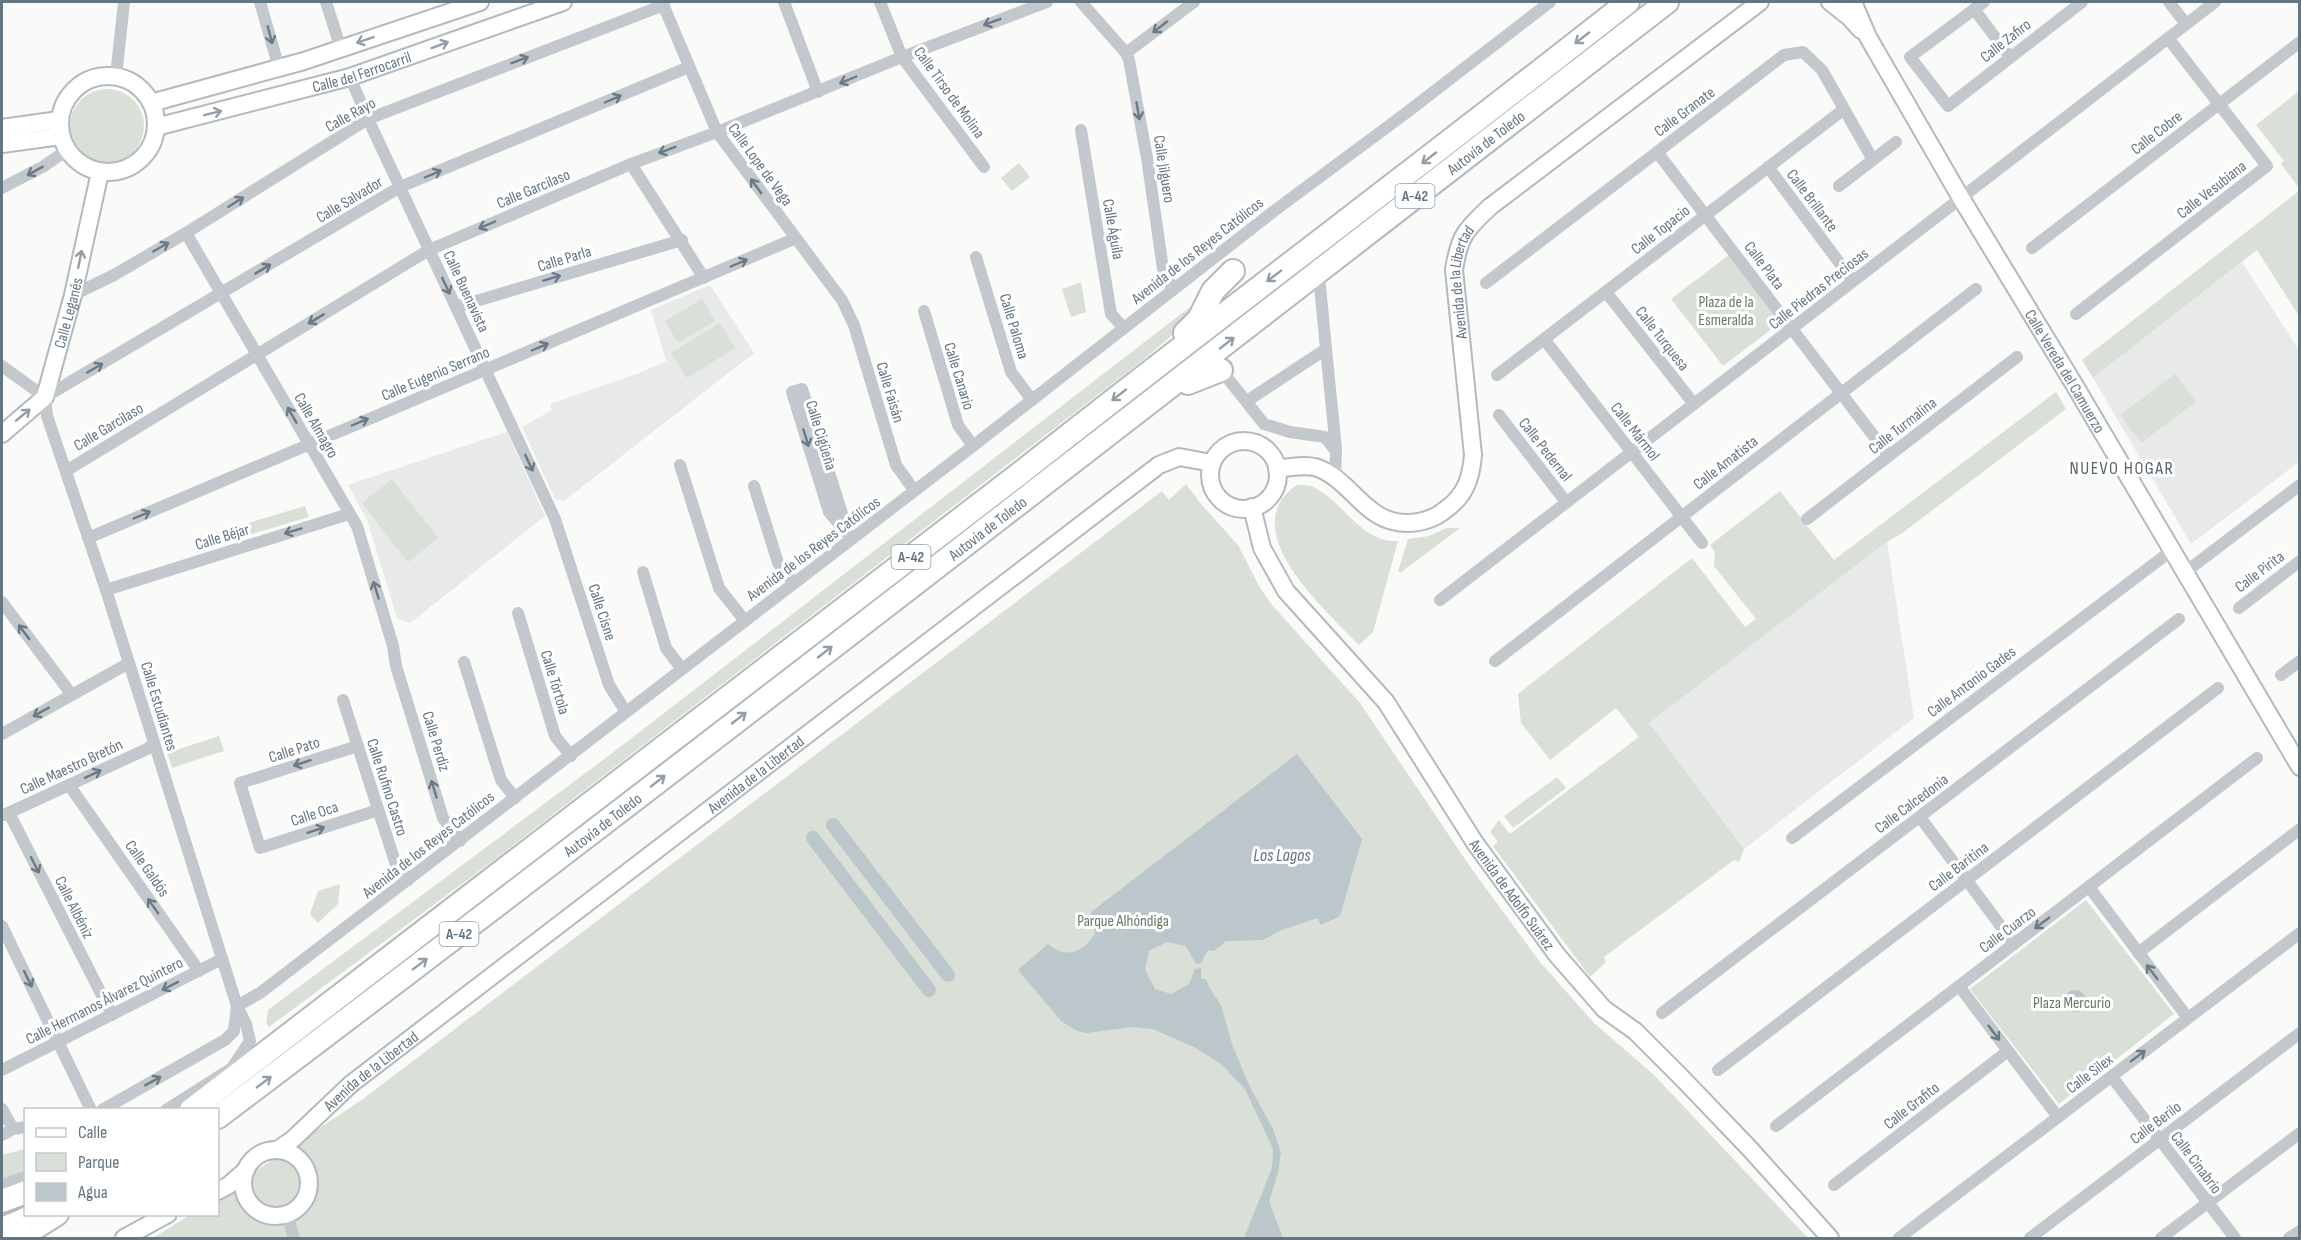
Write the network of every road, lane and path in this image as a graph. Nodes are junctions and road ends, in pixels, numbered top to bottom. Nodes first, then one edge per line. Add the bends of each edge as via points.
1 (124, 2) edge
2 (260, 2) edge
3 (326, 2) edge
4 (480, 2) edge
5 (563, 2) edge
6 (784, 2) edge
7 (880, 2) edge
8 (1047, 2) edge
9 (1082, 2) edge
10 (1194, 2) edge
11 (1551, 2) edge
12 (1628, 2) edge
13 (1667, 2) edge
14 (1761, 2) edge
15 (1830, 2) edge
16 (1853, 2) edge
17 (2169, 2) edge
18 (2216, 2) edge
19 (663, 3) edge
20 (2074, 4) edge
21 (1979, 5) edge
22 (2186, 24) junction
23 (1868, 37) junction
24 (2168, 38) junction
25 (2300, 42) edge
26 (341, 48) junction
27 (1126, 53) junction
28 (902, 57) junction
29 (2010, 57) junction
30 (689, 67) junction
31 (279, 68) junction
32 (116, 76) junction
33 (350, 77) junction
34 (818, 92) junction
35 (152, 103) junction
36 (2219, 104) junction
37 (1843, 110) junction
38 (368, 119) junction
39 (2, 128) edge
40 (156, 128) junction
41 (1081, 130) dead end
42 (717, 132) junction
43 (62, 135) junction
44 (1896, 142) dead end
45 (2, 144) edge
46 (1657, 152) junction
47 (1873, 160) junction
48 (631, 164) junction
49 (984, 167) dead end
50 (1768, 167) junction
51 (100, 172) junction
52 (1839, 186) dead end
53 (400, 187) junction
54 (2, 188) edge
55 (1379, 197) junction
56 (1961, 198) junction
57 (1706, 215) junction
58 (186, 233) junction
59 (1310, 234) dead end
60 (1365, 235) junction
61 (794, 238) junction
62 (682, 240) junction
63 (2032, 248) dead end
64 (429, 250) junction
65 (976, 257) dead end
66 (1233, 271) dead end
67 (704, 278) junction
68 (1853, 280) junction
69 (1486, 284) dead end
70 (1320, 285) joint
71 (1173, 289) junction
72 (1976, 289) dead end
73 (1606, 292) junction
74 (73, 295) junction
75 (221, 295) junction
76 (842, 300) joint
77 (456, 307) junction
78 (924, 311) dead end
79 (2076, 314) dead end
80 (1124, 328) junction
81 (1792, 329) junction
82 (1544, 339) junction
83 (1326, 349) junction
84 (257, 355) junction
85 (2018, 357) dead end
86 (2, 366) edge
87 (486, 370) junction
88 (1150, 370) junction
89 (1221, 370) joint
90 (1497, 375) dead end
91 (1164, 393) junction
92 (1842, 393) junction
93 (45, 397) junction
94 (1032, 400) junction
95 (1247, 401) junction
96 (1694, 404) junction
97 (1499, 415) dead end
98 (2, 434) edge
99 (309, 443) junction
100 (973, 446) junction
101 (1336, 451) junction
102 (1631, 452) junction
103 (1888, 456) junction
104 (1212, 463) junction
105 (680, 465) dead end
106 (1277, 469) junction
107 (66, 471) junction
108 (1335, 478) junction
109 (2300, 485) edge
110 (754, 486) dead end
111 (914, 490) junction
112 (1566, 502) junction
113 (1252, 507) junction
114 (349, 514) junction
115 (1681, 517) junction
116 (555, 519) joint
117 (1808, 519) dead end
118 (849, 537) junction
119 (88, 538) junction
120 (1702, 543) dead end
121 (2171, 551) junction
122 (2300, 561) edge
123 (643, 572) dead end
124 (2184, 573) junction
125 (794, 583) junction
126 (106, 590) junction
127 (1440, 600) dead end
128 (2, 602) edge
129 (2239, 608) dead end
130 (518, 614) dead end
131 (2179, 619) dead end
132 (745, 621) junction
133 (393, 646) joint
134 (1495, 661) dead end
135 (2300, 661) edge
136 (464, 662) dead end
137 (129, 663) junction
138 (682, 669) junction
139 (2281, 675) dead end
140 (2218, 688) dead end
141 (72, 695) junction
142 (343, 700) dead end
143 (626, 712) junction
144 (2, 734) edge
145 (154, 743) junction
146 (358, 746) junction
147 (571, 756) junction
148 (2257, 758) dead end
149 (2300, 767) edge
150 (69, 785) junction
151 (515, 798) junction
152 (378, 810) junction
153 (5, 815) edge
154 (1920, 817) junction
155 (2300, 829) edge
156 (1792, 838) dead end
157 (460, 841) junction
158 (260, 848) joint
159 (408, 880) junction
160 (1966, 881) junction
161 (2089, 887) junction
162 (2, 926) edge
163 (2300, 933) edge
164 (2014, 944) junction
165 (2138, 953) junction
166 (222, 959) junction
167 (199, 971) junction
168 (1960, 985) junction
169 (237, 1006) junction
170 (1662, 1013) dead end
171 (112, 1016) junction
172 (2188, 1018) junction
173 (2300, 1033) edge
174 (58, 1041) junction
175 (2008, 1051) junction
176 (2, 1070) edge
177 (1718, 1070) dead end
178 (2112, 1077) junction
179 (90, 1108) edge
180 (106, 1108) edge
181 (169, 1108) edge
182 (193, 1108) edge
183 (2, 1109) edge
184 (219, 1116) edge
185 (2058, 1117) junction
186 (311, 1122) junction
187 (1776, 1126) dead end
188 (13, 1130) edge
189 (2300, 1133) edge
190 (2160, 1139) junction
191 (277, 1150) junction
192 (304, 1165) junction
193 (246, 1170) junction
194 (1834, 1185) dead end
195 (219, 1190) edge
196 (219, 1196) edge
197 (248, 1201) junction
198 (2208, 1203) junction
199 (287, 1214) junction
200 (35, 1216) edge
201 (55, 1216) edge
202 (166, 1216) edge
203 (2, 1229) edge
204 (2300, 1231) edge
205 (20, 1237) edge
206 (124, 1239) edge
207 (294, 1239) edge
208 (1830, 1239) edge
209 (1899, 1239) edge
210 (2030, 1239) edge
211 (2161, 1239) edge
212 (2235, 1239) edge
213 (2289, 1239) edge

1 - 32 street
2 -> 31 street
3 - 26 street
4 -> 26 street, Calle del Ferrocarril
33 -> 5 street, Calle del Ferrocarril
6 - 34 street
7 - 28 street, Calle Tirso de Molina
8 -> 28 street, Calle Garcilaso
9 - 27 street
10 -> 27 street
11 - 71 street, Avenida de los Reyes Católicos
12 -> 55 highway, Autovía de Toledo / A-42
13 - 60 highway, Autovía de Toledo / A-42
14 - 108 street, Avenida de la Libertad via 1467,228 1457,249 1454,270 1473,455 1467,486 1455,503 1437,516 1416,523 1396,523 1374,513
15 - 23 street, Calle Vereda del Camuerzo
16 - 23 street, Calle Vereda del Camuerzo
17 - 22 street
18 - 22 street, Calle Piedras Preciosas
19 - 30 street, Calle Lope de Vega
38 -> 19 street, Calle Rayo
20 - 29 street, Calle Zafiro
21 - 29 street
21 - 29 street, Calle Zafiro via 1910,57 1948,106
22 - 24 street, Calle Piedras Preciosas
23 - 56 street, Calle Vereda del Camuerzo
24 - 36 street, Calle Vesubiana
24 - 56 street, Calle Piedras Preciosas
25 - 36 street, Calle Cobre
26 - 31 street, Calle del Ferrocarril
27 -> 71 street, Calle Jilguero via 1163,269
28 -> 34 street, Calle Garcilaso
28 - 49 street, Calle Tirso de Molina
30 - 42 street, Calle Lope de Vega
53 -> 30 street, Calle Salvador
31 - 35 street, Calle del Ferrocarril
32 - 35 street via 137,86
32 - 43 street via 90,79 78,86 62,107
33 - 38 street, Calle Buenavista
40 -> 33 street, Calle del Ferrocarril
34 - 42 street, Calle Garcilaso
35 - 40 street
36 - 63 street, Calle Cobre
36 - 79 street, Calle Vesubiana via 2267,166
37 - 46 street, Calle Granate via 1822,70 1803,52 1784,55
37 - 47 street, Calle Granate
37 - 50 street, Calle Topacio
38 - 53 street, Calle Buenavista
58 -> 38 street, Calle Rayo
39 - 43 street
40 - 51 street via 145,156 134,165 123,171
41 - 80 street, Calle Águila via 1111,314
42 -> 48 street, Calle Garcilaso
61 -> 42 street, Calle Lope de Vega
43 - 45 street
43 - 51 street via 81,164
43 -> 54 street via 44,165
44 - 47 street
46 - 57 street, Calle Plata
46 - 69 street, Calle Granate
47 - 52 street
48 - 62 street
48 -> 64 street, Calle Garcilaso
50 - 57 street, Calle Topacio
50 - 68 street, Calle Brillante
74 -> 51 street, Calle Leganés
53 - 64 street, Calle Buenavista
75 -> 53 street, Calle Salvador
55 - 59 highway via 1348,210
55 -> 88 highway, Autovía de Toledo / A-42
56 - 68 street, Calle Piedras Preciosas
56 - 121 street, Calle Vereda del Camuerzo
57 - 73 street, Calle Topacio
57 - 81 street, Calle Plata
74 -> 58 street, Calle Rayo
58 - 75 street, Calle Almagro
60 - 70 highway
91 -> 60 highway, Autovía de Toledo / A-42
67 -> 61 street, Calle Eugenio Serrano
61 - 76 street, Calle Lope de Vega
62 - 67 street
77 -> 62 street, Calle Parla
64 -> 77 street, Calle Buenavista
64 -> 84 street, Calle Garcilaso
65 - 94 street, Calle Paloma via 1011,372
66 - 88 highway via 1213,291 1199,319
87 -> 67 street, Calle Eugenio Serrano
68 - 81 street, Calle Piedras Preciosas
70 - 83 street
71 - 80 street, Avenida de los Reyes Católicos
72 - 92 street, Calle Amatista
73 - 82 street, Calle Topacio
73 - 96 street, Calle Turquesa
74 - 93 street, Calle Leganés
75 - 84 street, Calle Almagro
93 -> 75 street, Calle Salvador
76 - 111 street, Calle Faisán via 854,326 896,465
77 - 87 street, Calle Buenavista
78 - 100 street, Calle Canario via 958,425
80 - 94 street, Avenida de los Reyes Católicos
81 - 92 street, Calle Plata
81 - 96 street, Calle Piedras Preciosas
82 - 90 street, Calle Topacio
82 - 102 street, Calle Mármol
83 - 95 street
83 - 101 street
99 -> 84 street, Calle Almagro
84 - 107 street, Calle Garcilaso
85 - 103 street, Calle Turmalina
86 - 93 street
99 -> 87 street, Calle Eugenio Serrano
87 -> 116 street, Calle Buenavista
88 -> 182 highway, Autovía de Toledo / A-42
89 - 91 highway
89 - 95 street
184 -> 91 highway, Autovía de Toledo / A-42
92 - 103 street, Calle Plata
92 - 115 street, Calle Amatista
98 -> 93 street
93 - 107 street, Calle Estudiantes via 47,416
94 - 100 street, Avenida de los Reyes Católicos
95 - 101 street via 1264,424 1325,437
96 - 102 street, Calle Piedras Preciosas
97 - 112 street, Calle Pedernal
99 - 114 street, Calle Almagro
119 -> 99 street, Calle Eugenio Serrano
100 - 111 street, Avenida de los Reyes Católicos
101 - 108 street
102 - 112 street, Calle Piedras Preciosas
102 - 115 street, Calle Mármol
103 - 117 street, Calle Turmalina
104 - 106 street via 1230,444 1251,442 1268,451
104 - 113 street via 1210,477 1219,497 1237,508
104 - 186 street, Avenida de la Libertad via 1179,458 1159,465 351,1084
105 - 132 street via 719,588
106 - 108 street, Avenida de la Libertad via 1318,468
106 - 113 street via 1274,491 1262,504
107 - 119 street, Calle Estudiantes
109 - 124 street
110 - 125 street via 778,563
111 - 118 street, Avenida de los Reyes Católicos
112 - 127 street, Calle Piedras Preciosas
113 - 208 street, Avenida de Adolfo Suárez via 1262,548 1286,591 1386,702 1475,843 1557,955 1604,1009 1635,1031 1689,1085
114 -> 126 street, Calle Béjar
133 -> 114 street, Calle Almagro via 357,526
115 - 120 street, Calle Mármol
115 - 134 street, Calle Amatista
116 - 143 street, Calle Cisne via 609,685
118 -> 118 street, Calle Cigüeña via 802,389 792,392 829,512
118 - 125 street, Avenida de los Reyes Católicos
119 - 126 street, Calle Estudiantes
121 - 124 street, Calle Vereda del Camuerzo
121 - 156 street, Calle Antonio Gades
122 - 129 street, Calle Pirita
123 - 138 street via 666,648
124 - 149 street, Calle Vereda del Camuerzo
125 - 132 street, Avenida de los Reyes Católicos
126 - 137 street, Calle Estudiantes
141 -> 128 street
130 - 147 street, Calle Tórtola via 555,736
131 - 154 street, Calle Calcedonia
132 - 138 street, Avenida de los Reyes Católicos
157 -> 133 street, Calle Perdiz via 443,818
135 - 139 street
136 - 151 street via 501,780
137 - 141 street
137 - 145 street, Calle Estudiantes
138 - 143 street, Avenida de los Reyes Católicos
140 - 160 street, Calle Baritina
141 -> 144 street
142 - 146 street, Calle Rufino Castro
143 - 147 street, Avenida de los Reyes Católicos
150 -> 145 street, Calle Maestro Bretón
145 - 166 street, Calle Estudiantes
146 - 152 street, Calle Rufino Castro
146 -> 158 street, Calle Pato via 240,783
147 - 151 street, Avenida de los Reyes Católicos
148 - 161 street, Calle Cuarzo
150 - 153 street, Calle Maestro Bretón
167 -> 150 street, Calle Galdós
151 - 157 street, Avenida de los Reyes Católicos
158 -> 152 street, Calle Oca
152 - 159 street, Calle Rufino Castro via 396,865
153 -> 171 street, Calle Albéniz
154 - 160 street
154 - 170 street, Calle Calcedonia
155 - 165 street
157 - 159 street, Avenida de los Reyes Católicos
159 - 169 street, Avenida de los Reyes Católicos via 260,993
160 - 164 street
160 - 177 street, Calle Baritina
161 -> 164 street, Calle Cuarzo
161 - 165 street
162 -> 174 street
163 - 172 street, Calle Silex
164 - 168 street, Calle Cuarzo
172 -> 165 street
166 - 167 street, Calle Hermanos Álvarez Quintero
166 - 169 street, Calle Estudiantes
167 -> 171 street, Calle Hermanos Álvarez Quintero
168 -> 175 street
168 - 187 street, Calle Cuarzo
180 -> 169 street via 225,1040 234,1031
169 - 181 street, Calle Estudiantes via 250,1041 232,1068
171 - 174 street, Calle Hermanos Álvarez Quintero
178 -> 172 street, Calle Silex
173 - 190 street, Calle Berilo
174 - 176 street, Calle Hermanos Álvarez Quintero
174 - 179 street
175 - 185 street
175 - 194 street, Calle Grafito
178 - 185 street, Calle Silex
178 - 190 street, Calle Cinabrio
183 - 188 street
185 - 209 street, Calle Silex
186 - 191 street, Avenida de la Libertad
186 - 192 street, Avenida de la Libertad via 300,1143
189 - 198 street
190 - 198 street, Calle Cinabrio
190 - 210 street, Calle Berilo
191 - 192 street via 297,1157
191 - 193 street via 258,1155
192 - 199 street via 309,1184 307,1194 296,1210
193 - 195 street
193 - 197 street via 243,1180
196 - 197 street via 234,1195
197 - 199 street via 265,1214
198 - 211 street
198 - 212 street, Calle Cinabrio
199 - 207 street
200 - 203 highway
201 - 205 highway
202 - 206 street
204 - 213 street

